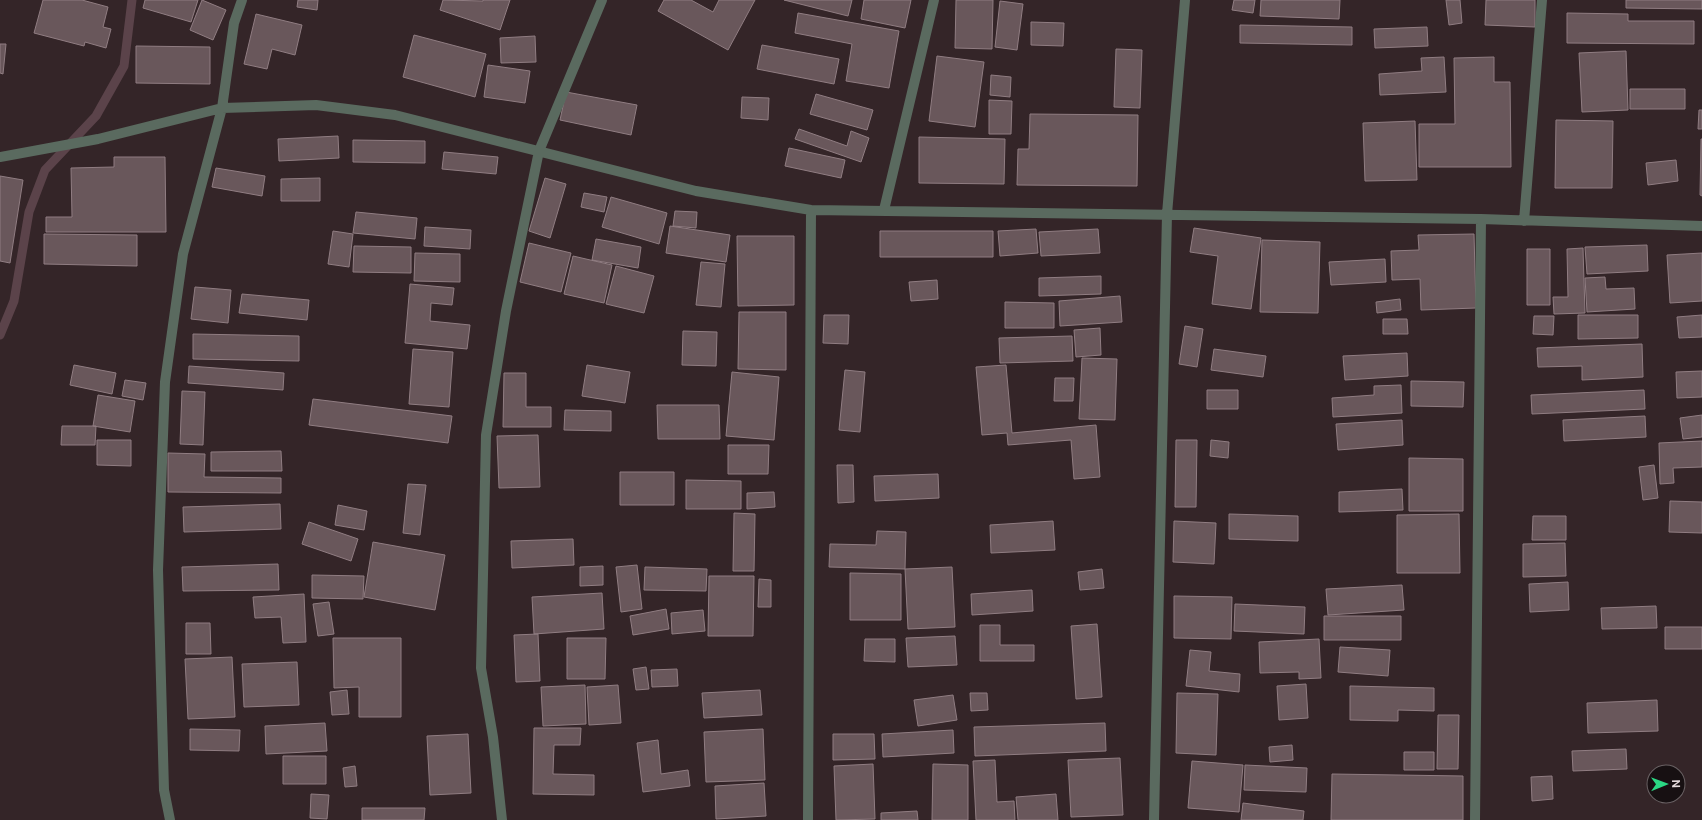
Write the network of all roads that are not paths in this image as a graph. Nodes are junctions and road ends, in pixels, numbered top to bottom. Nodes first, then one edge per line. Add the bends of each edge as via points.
1 (242, 0) edge
2 (602, 0) edge
3 (934, 0) edge
4 (1185, 0) edge
5 (1542, 0) edge
6 (222, 108) junction
7 (540, 151) junction
8 (0, 157) edge
9 (811, 210) junction
10 (884, 210) junction
11 (1167, 214) junction
12 (1481, 219) junction
13 (1524, 221) junction
14 (1702, 226) edge
15 (170, 820) edge
16 (502, 820) edge
17 (808, 820) edge
18 (1154, 820) edge
19 (1475, 820) edge

1 - 6 street via 234,23
2 - 7 street
3 - 10 street
4 - 11 street
5 - 13 street
6 - 7 street via 316,105 395,115
6 - 8 street via 98,139
6 - 15 street via 183,254 165,382 158,570 164,790
7 - 9 street via 696,191
7 - 16 street via 506,311 486,435 481,668 493,737
9 - 10 street
9 - 17 street
10 - 11 street
11 - 12 street
11 - 18 street
12 - 13 street
12 - 19 street
13 - 14 street

